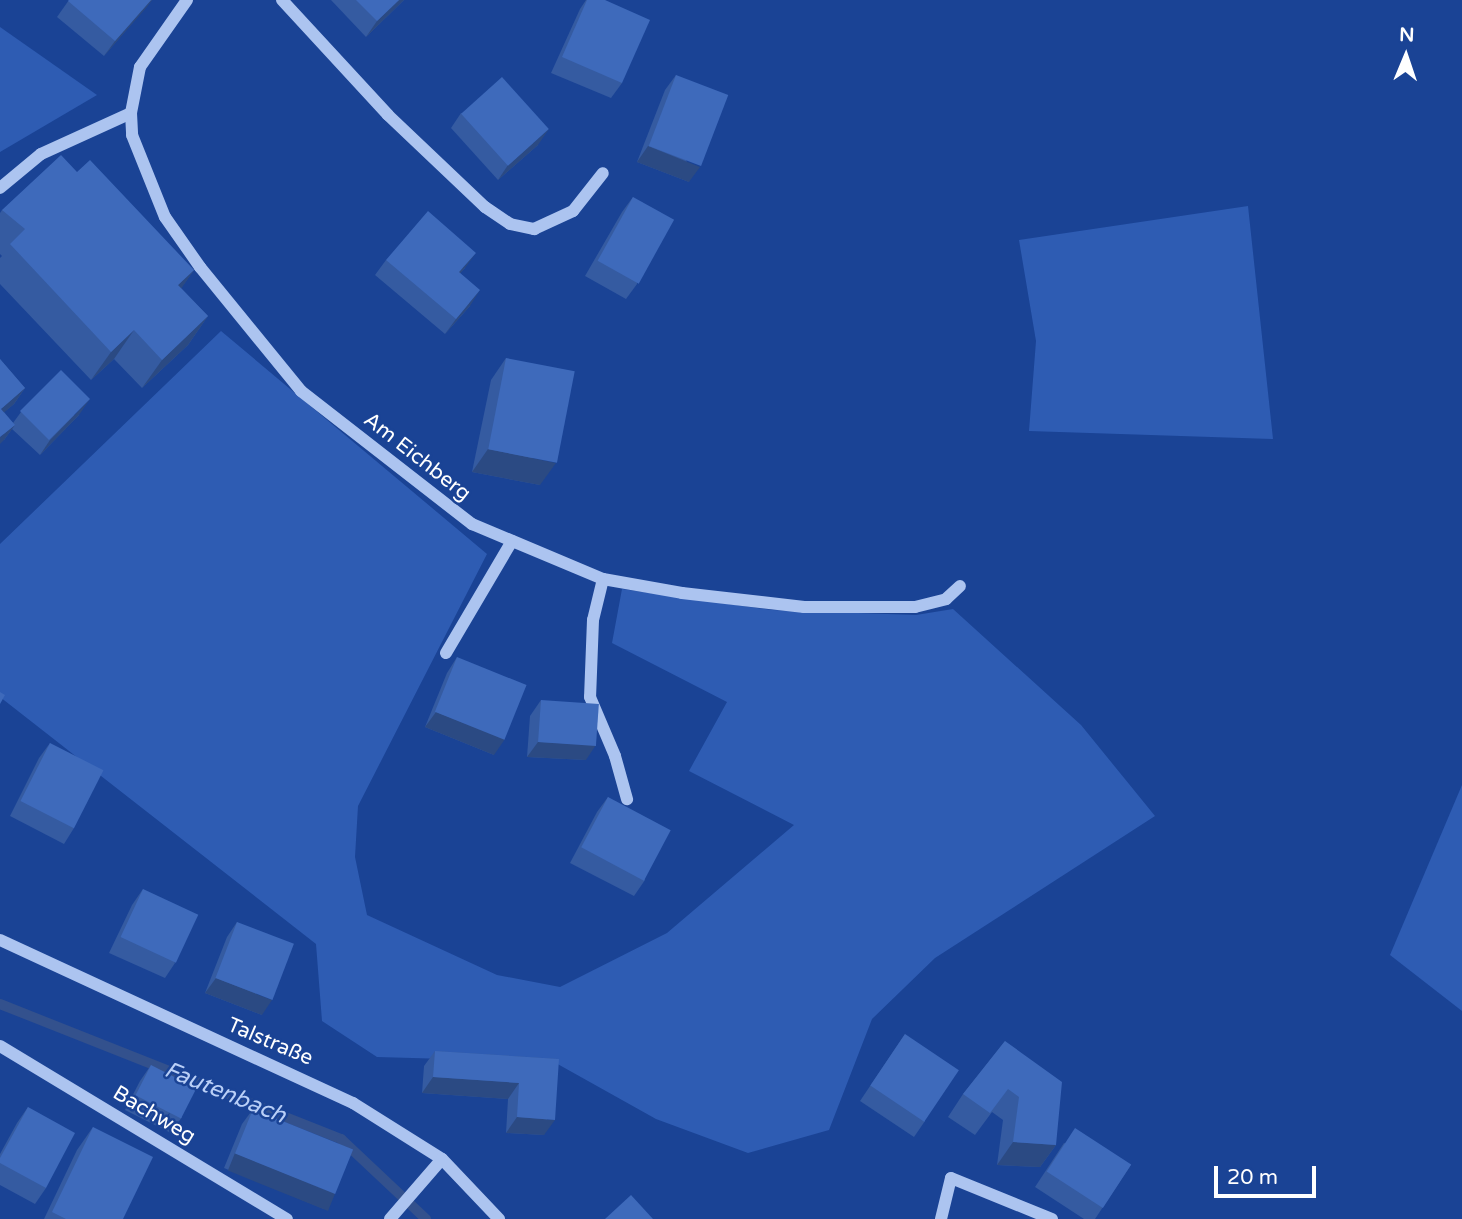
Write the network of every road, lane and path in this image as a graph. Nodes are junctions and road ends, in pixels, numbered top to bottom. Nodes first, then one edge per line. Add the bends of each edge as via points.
1 (187, 0) edge
2 (282, 0) edge
3 (131, 113) junction
4 (603, 173) dead end
5 (0, 188) edge
6 (512, 541) junction
7 (603, 579) junction
8 (960, 586) dead end
9 (446, 653) dead end
10 (627, 799) dead end
11 (0, 940) edge
12 (0, 1046) edge
13 (442, 1159) junction
14 (287, 1219) edge
15 (390, 1219) edge
16 (499, 1219) edge
17 (941, 1219) edge
18 (1052, 1219) edge

1 - 3 street, Am Eichberg via 140,67
2 - 4 street via 388,115 485,207 510,224 534,229 573,211
3 - 5 street via 41,154
3 - 6 street, Am Eichberg via 132,135 165,217 301,391 472,524
6 - 7 street, Am Eichberg
6 - 9 street
7 - 8 street, Am Eichberg via 804,607 915,607 946,599
7 - 10 street via 593,620 590,697
11 - 13 street, Talstraße via 164,1018 317,1083
12 - 14 street, Bachweg
13 - 15 street
13 - 16 street, Talstraße
17 - 18 street via 951,1178

